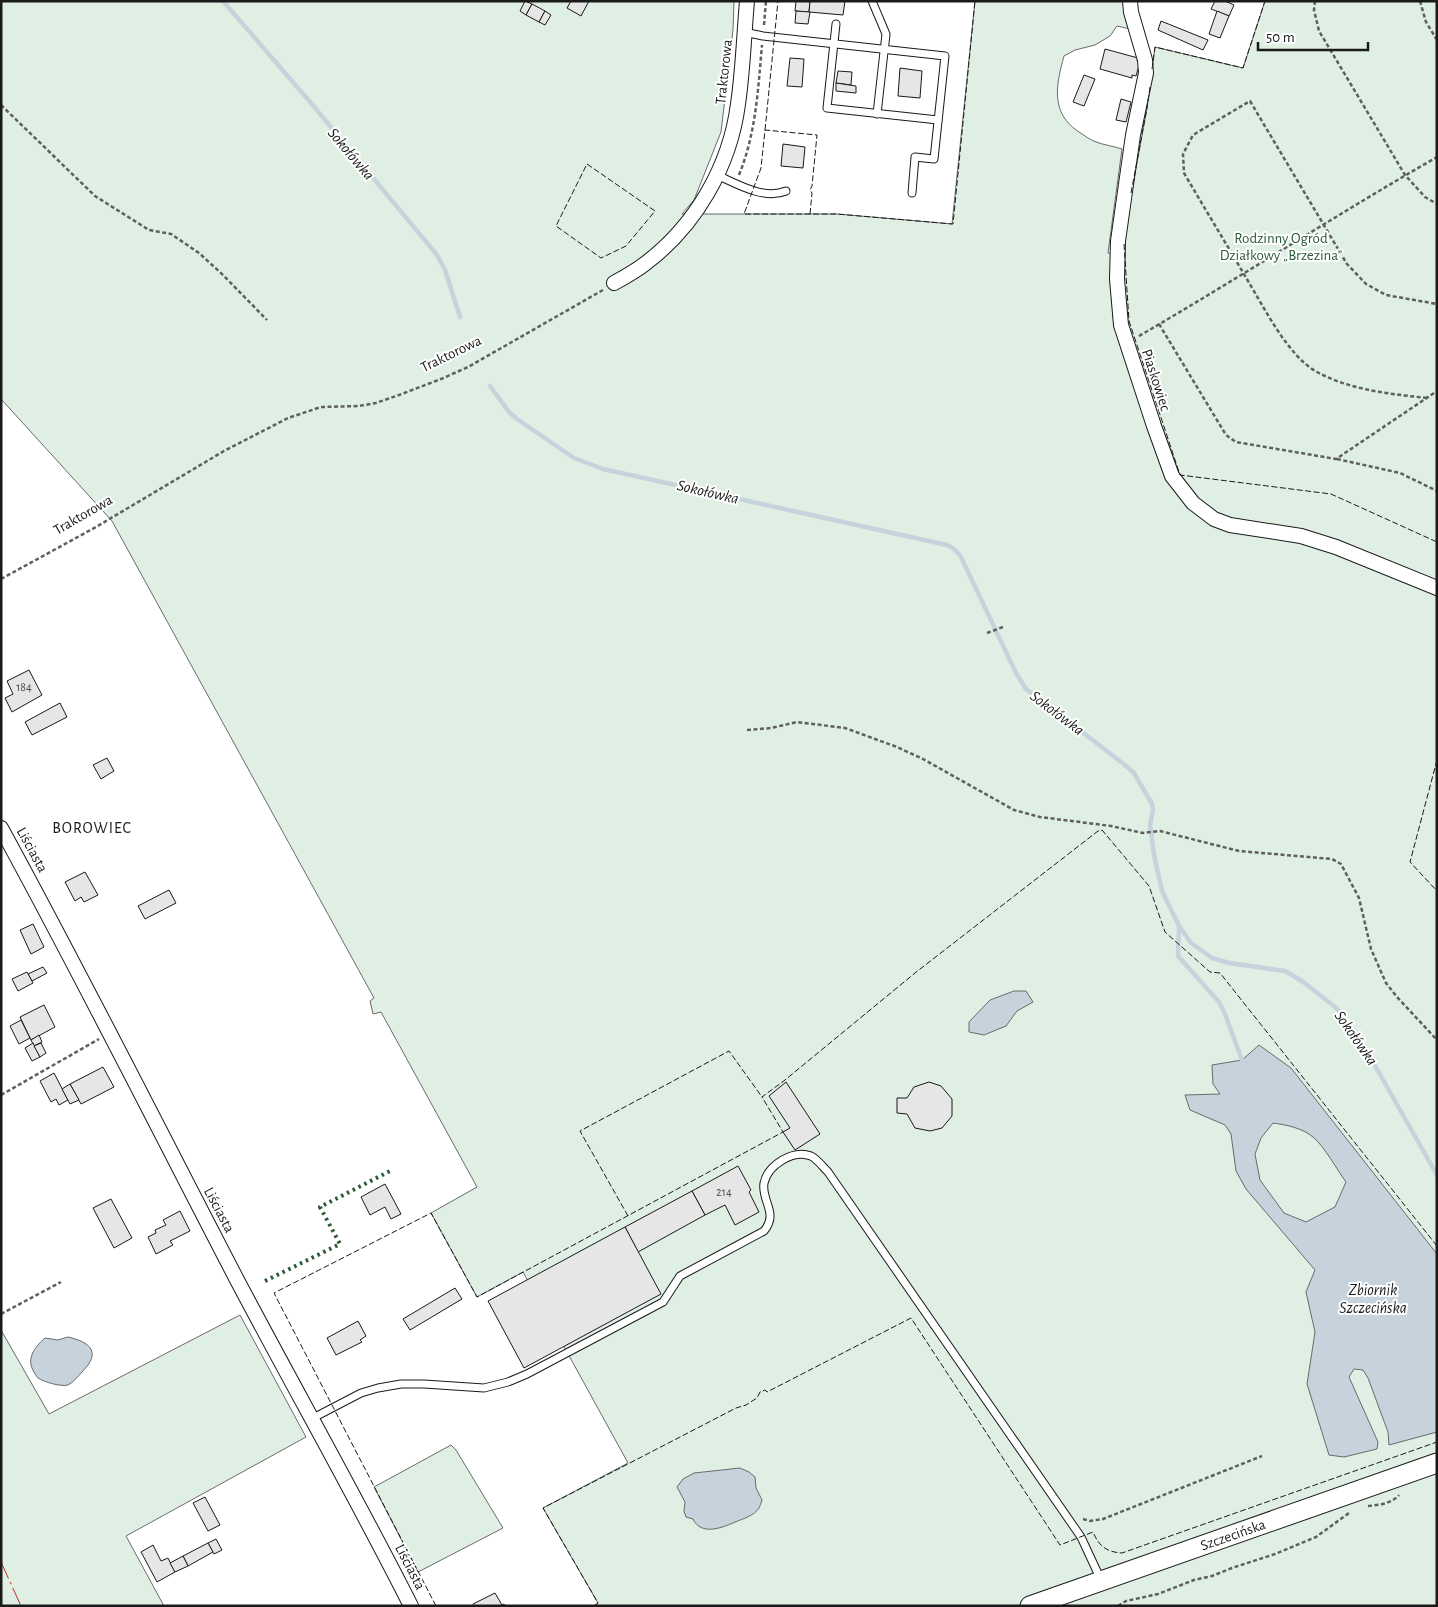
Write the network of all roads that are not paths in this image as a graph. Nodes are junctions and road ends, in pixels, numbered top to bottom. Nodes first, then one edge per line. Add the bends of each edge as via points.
1 (748, 1) edge
2 (872, 1) edge
3 (1130, 1) edge
4 (836, 24) dead end
5 (744, 32) junction
6 (834, 44) junction
7 (884, 49) junction
8 (877, 114) junction
9 (938, 120) junction
10 (717, 174) junction
11 (786, 190) dead end
12 (912, 194) dead end
13 (614, 283) road end
14 (1437, 588) edge
15 (1, 828) edge
16 (313, 1418) junction
17 (1437, 1463) edge
18 (1101, 1581) junction
19 (411, 1606) edge
20 (1030, 1606) edge

1 - 5 street, Traktorowa
2 - 7 lane via 886,34
3 - 14 street, Piaskowiec via 1146,74 1133,135 1118,241 1121,325 1172,476 1193,503 1214,519 1230,525 1302,536
4 - 6 lane
5 - 6 lane
5 - 10 street, Traktorowa via 738,105 730,141
6 - 7 lane
6 - 8 lane via 827,108
7 - 8 lane
7 - 9 lane via 945,56
8 - 9 lane
9 - 12 lane via 934,159 915,157
10 - 11 lane via 768,194
10 - 13 street, Traktorowa via 704,199 675,238 645,264
15 - 16 street, Liściasta via 52,920 244,1293
16 - 18 lane via 361,1393 378,1388 401,1384 484,1388 527,1374 655,1306 667,1298 680,1276 764,1231 769,1225 770,1209 764,1191 767,1177 774,1166 790,1157 811,1156 828,1172 1081,1538
16 - 19 street, Liściasta
17 - 18 main road, Szczecińska
18 - 20 main road, Szczecińska

